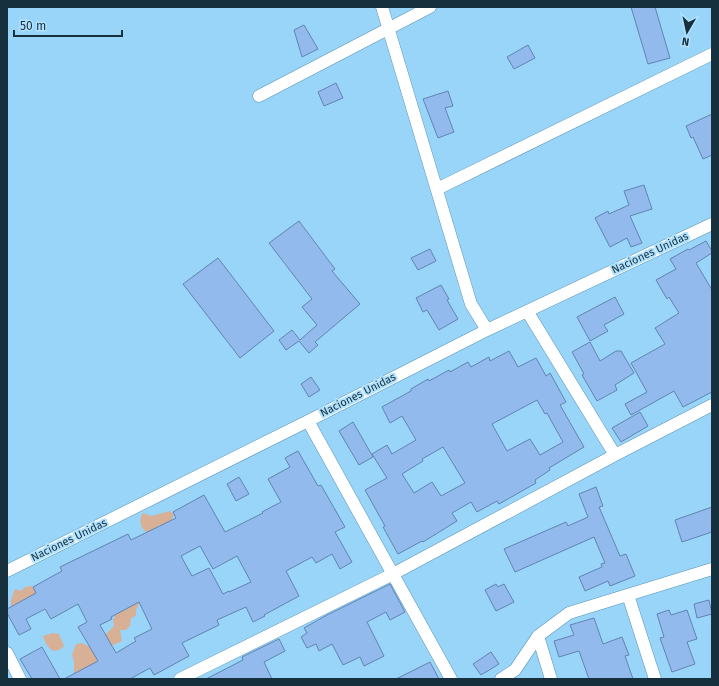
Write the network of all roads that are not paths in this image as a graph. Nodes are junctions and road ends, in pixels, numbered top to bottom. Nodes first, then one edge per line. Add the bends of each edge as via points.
1 (382, 7) edge
2 (430, 7) edge
3 (389, 28) junction
4 (712, 54) edge
5 (259, 96) dead end
6 (437, 189) junction
7 (712, 224) edge
8 (527, 311) junction
9 (487, 330) junction
10 (712, 405) edge
11 (308, 421) junction
12 (615, 455) junction
13 (712, 569) edge
14 (7, 571) edge
15 (393, 574) junction
16 (628, 595) junction
17 (538, 636) junction
18 (7, 653) edge
19 (20, 679) edge
20 (180, 679) edge
21 (451, 679) edge
22 (500, 679) edge
23 (551, 679) edge
24 (655, 679) edge

1 - 3 street
2 - 3 street
3 - 5 street
3 - 6 street
4 - 6 street
6 - 9 street via 471,304
7 - 8 street, Naciones Unidas
8 - 9 street, Naciones Unidas
8 - 12 street
9 - 11 street, Naciones Unidas
10 - 12 street
11 - 14 street, Naciones Unidas
11 - 15 street
12 - 15 street
13 - 16 street
15 - 20 street
15 - 21 street
16 - 17 street via 569,613
16 - 24 street
17 - 22 street via 515,670
17 - 23 street
18 - 19 street

